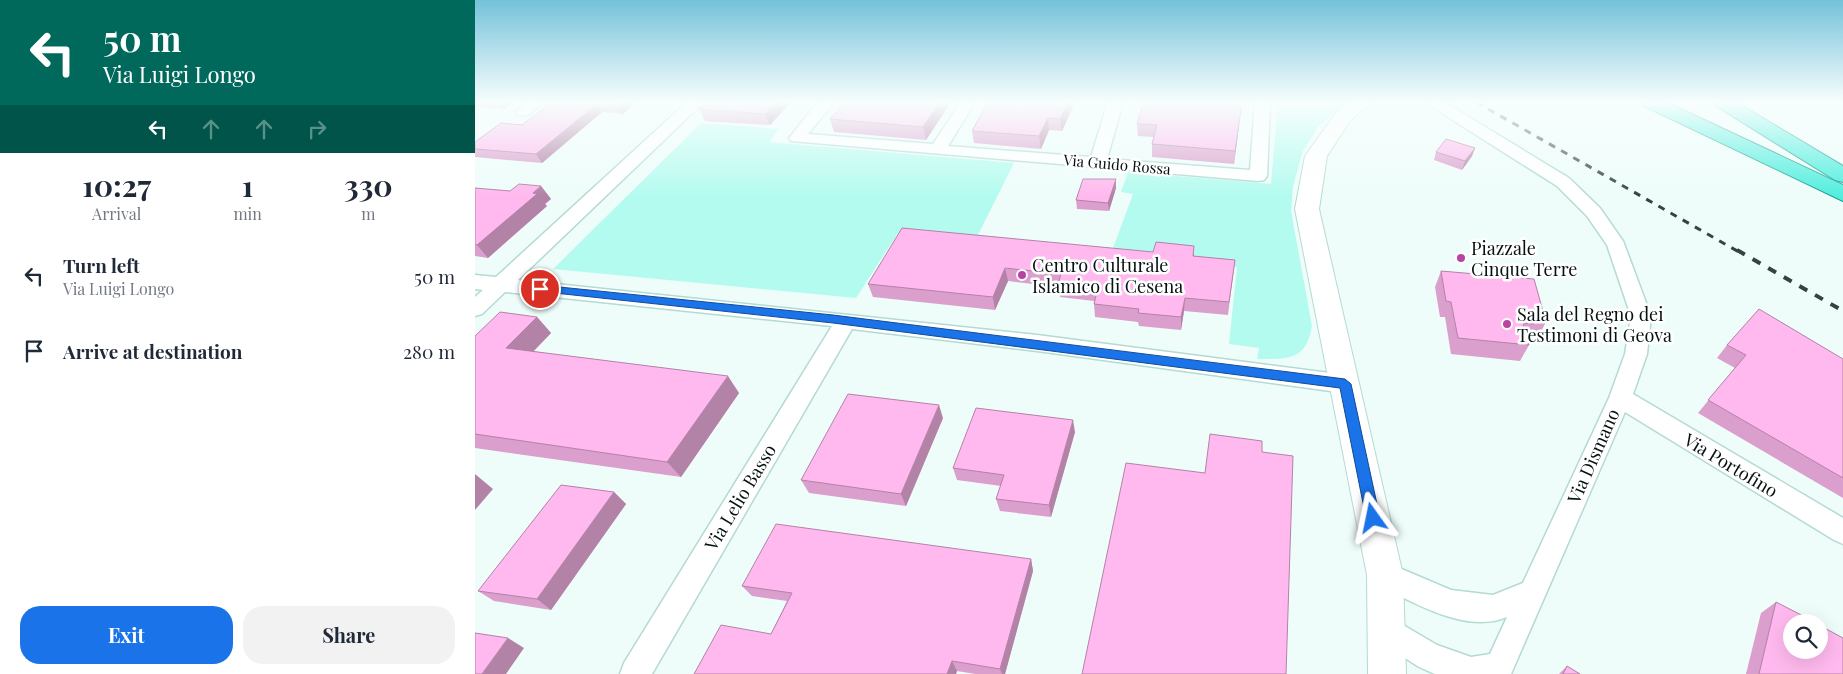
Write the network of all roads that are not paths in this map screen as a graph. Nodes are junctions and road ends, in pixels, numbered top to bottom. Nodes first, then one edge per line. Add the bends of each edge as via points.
1 (662, 133) edge
2 (801, 133) edge
3 (948, 133) edge
4 (1106, 133) edge
5 (1261, 133) edge
6 (1332, 133) edge
7 (1485, 133) edge
8 (1717, 133) edge
9 (1775, 133) edge
10 (1799, 133) edge
11 (937, 150) junction
12 (1843, 160) edge
13 (1097, 163) junction
14 (1843, 175) edge
15 (1843, 194) edge
16 (475, 282) edge
17 (501, 285) junction
18 (475, 309) edge
19 (845, 321) junction
20 (1345, 384) junction
21 (1620, 398) junction
22 (1843, 532) edge
23 (1385, 575) junction
24 (1531, 593) junction
25 (1386, 629) junction
26 (1498, 671) edge
27 (635, 674) edge
28 (1387, 674) edge

1 - 17 street
2 - 11 street, Via Guido Rossa via 797,138
3 - 11 street
4 - 13 street
5 - 13 street, Via Guido Rossa via 1258,176
6 - 20 main road via 1317,156 1307,209
7 - 21 street, Via Dismano via 1563,182 1594,212 1616,245 1641,316 1636,354
8 - 15 highway
9 - 14 highway
10 - 12 highway
11 - 13 street, Via Guido Rossa
16 - 17 street
17 - 18 street
17 - 19 street
19 - 20 street
19 - 27 street, Via Lelio Basso
20 - 23 main road
21 - 22 street, Via Portofino
21 - 24 street, Via Dismano
23 - 24 street via 1450,604 1493,609
23 - 25 main road
24 - 26 street, Via Dismano
25 - 26 street, Via Dismano via 1429,658 1471,672
25 - 28 main road

